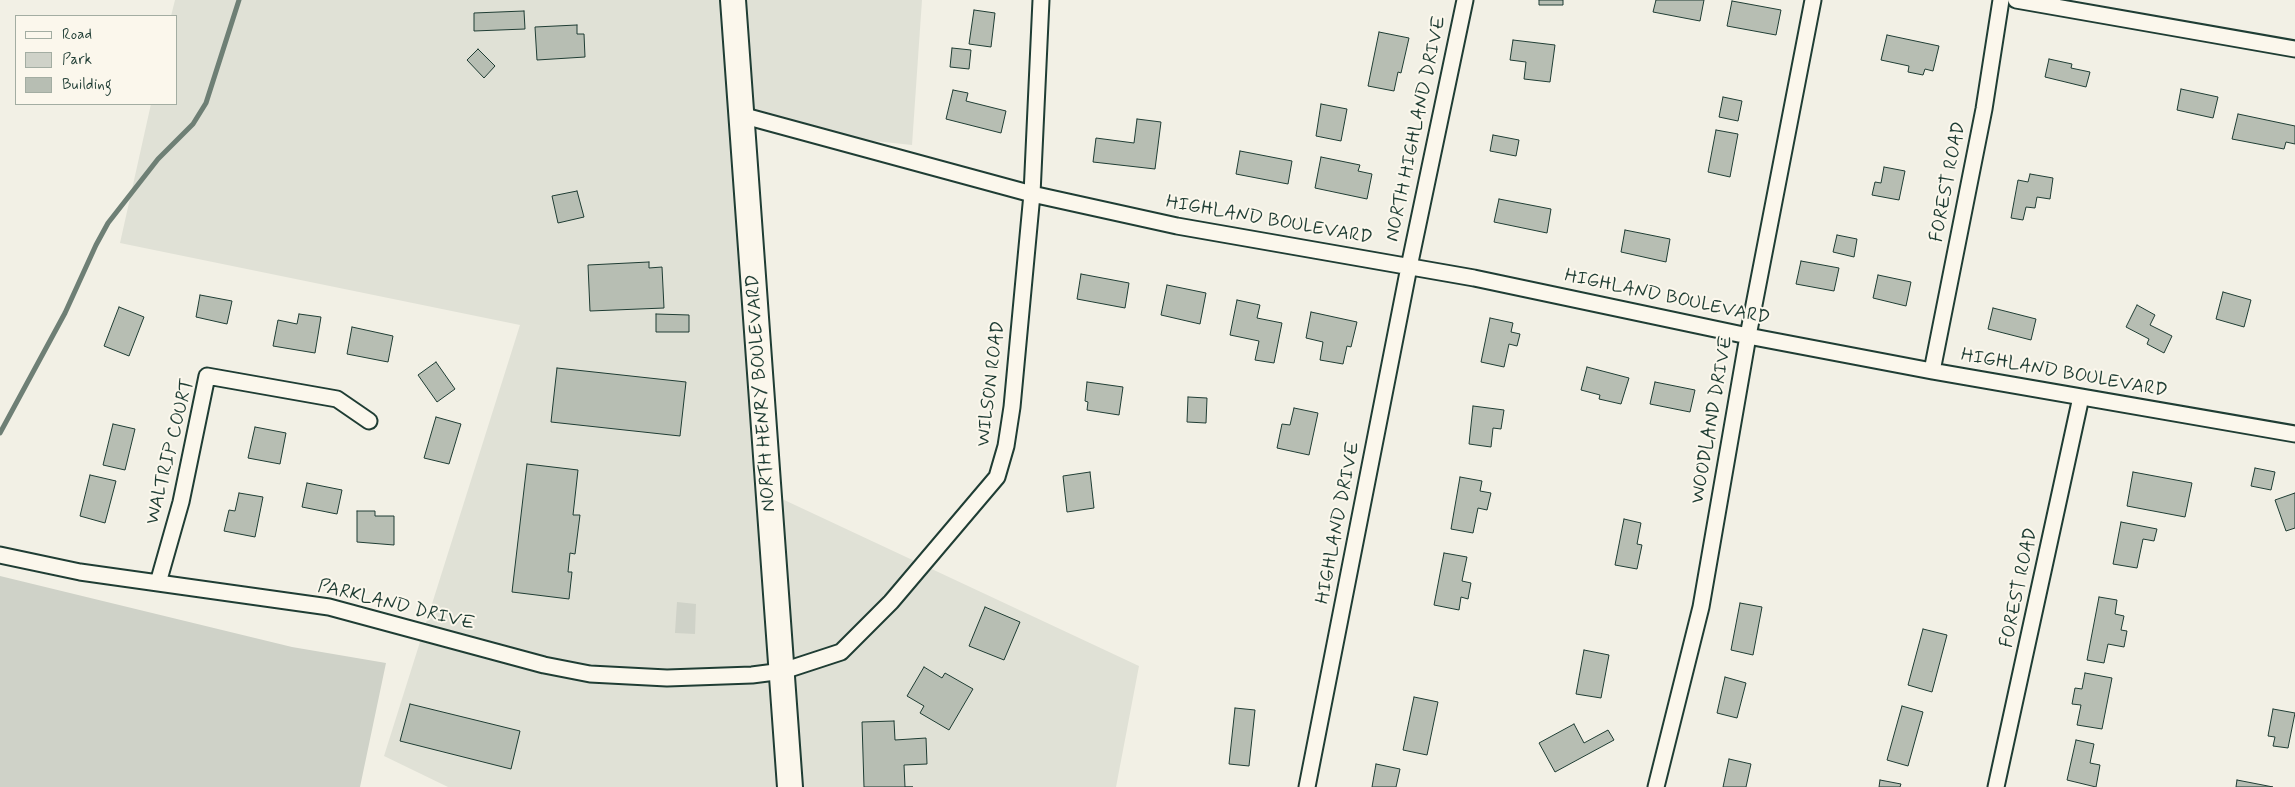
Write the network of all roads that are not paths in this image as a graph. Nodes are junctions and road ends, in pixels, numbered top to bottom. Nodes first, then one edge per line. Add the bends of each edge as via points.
1 (733, 0) edge
2 (1042, 0) edge
3 (1465, 0) edge
4 (1813, 0) edge
5 (2001, 0) edge
6 (2016, 0) edge
7 (2295, 49) edge
8 (741, 115) junction
9 (1032, 194) junction
10 (1409, 267) junction
11 (1748, 336) junction
12 (1932, 371) junction
13 (2081, 397) junction
14 (370, 421) dead end
15 (2295, 434) edge
16 (0, 555) edge
17 (158, 583) junction
18 (783, 671) junction
19 (790, 787) edge
20 (1307, 787) edge
21 (1656, 787) edge
22 (1996, 787) edge

1 - 8 main road, NORTH HENRY BOULEVARD
2 - 9 street, WILSON ROAD
3 - 10 street, NORTH HIGHLAND DRIVE
4 - 11 street, WOODLAND DRIVE
5 - 12 street, FOREST ROAD via 1984,109
6 - 7 street
8 - 9 street, HIGHLAND BOULEVARD
8 - 18 main road, NORTH HENRY BOULEVARD
9 - 10 street, HIGHLAND BOULEVARD via 1177,226
9 - 18 street, WILSON ROAD via 1012,407 997,477 891,602 841,652
10 - 11 street, HIGHLAND BOULEVARD
10 - 20 street, HIGHLAND DRIVE
11 - 12 street, HIGHLAND BOULEVARD
11 - 21 street, WOODLAND DRIVE via 1701,607
12 - 13 street, HIGHLAND BOULEVARD
13 - 15 street, HIGHLAND BOULEVARD
13 - 22 street, FOREST ROAD
14 - 17 street, WALTRIP COURT via 337,399 207,376 181,502
16 - 17 street, PARKLAND DRIVE via 80,572
17 - 18 street, PARKLAND DRIVE via 329,607 544,665 590,674 667,678
18 - 19 main road, NORTH HENRY BOULEVARD

